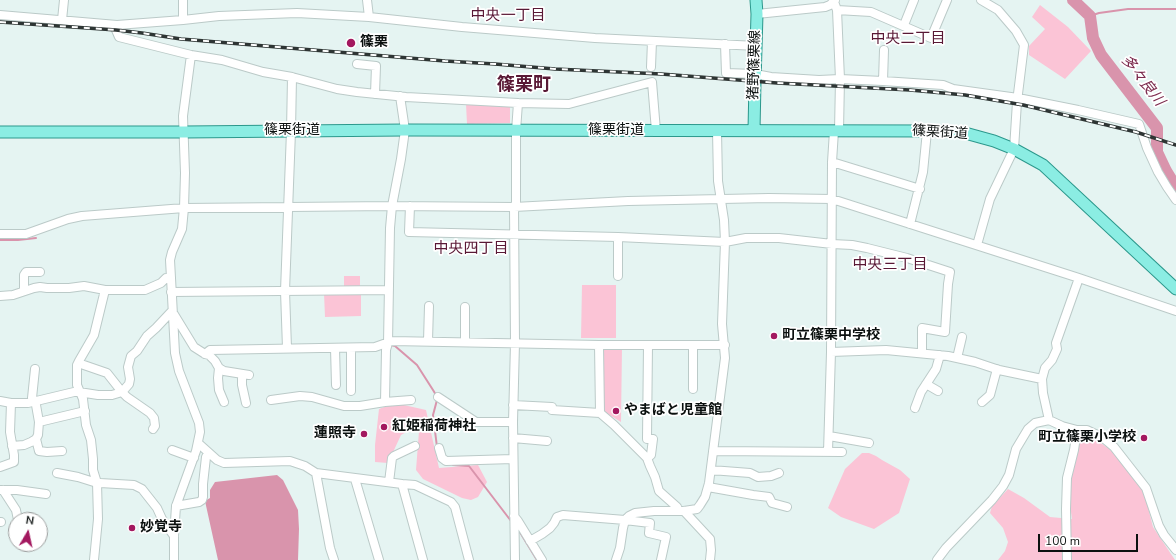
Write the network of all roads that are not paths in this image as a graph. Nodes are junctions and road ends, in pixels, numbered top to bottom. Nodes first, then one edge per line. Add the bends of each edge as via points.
1 (64, 0) edge
2 (183, 0) edge
3 (367, 0) edge
4 (756, 0) edge
5 (914, 0) edge
6 (946, 0) edge
7 (981, 0) edge
8 (835, 4) edge
9 (757, 14) junction
10 (0, 15) edge
11 (368, 17) junction
12 (62, 20) junction
13 (183, 20) junction
14 (117, 25) junction
15 (904, 25) junction
16 (652, 40) junction
17 (725, 44) junction
18 (756, 46) junction
19 (884, 50) dead end
20 (191, 55) junction
21 (357, 64) dead end
22 (651, 67) dead end
23 (755, 74) junction
24 (292, 77) junction
25 (840, 79) junction
26 (883, 81) junction
27 (375, 94) junction
28 (400, 96) junction
29 (1018, 98) junction
30 (518, 103) junction
31 (405, 130) junction
32 (516, 130) junction
33 (754, 130) junction
34 (291, 131) junction
35 (656, 131) junction
36 (717, 131) junction
37 (837, 131) junction
38 (927, 131) junction
39 (0, 132) edge
40 (184, 132) junction
41 (1014, 149) junction
42 (832, 162) junction
43 (920, 189) junction
44 (720, 199) junction
45 (832, 199) junction
46 (1176, 200) edge
47 (392, 206) junction
48 (410, 206) junction
49 (514, 206) junction
50 (288, 207) junction
51 (184, 208) junction
52 (910, 224) junction
53 (0, 234) edge
54 (514, 235) junction
55 (618, 237) junction
56 (725, 242) junction
57 (832, 244) junction
58 (977, 245) junction
59 (40, 272) dead end
60 (618, 276) dead end
61 (171, 278) junction
62 (1079, 278) junction
63 (1176, 289) edge
64 (105, 290) junction
65 (389, 290) junction
66 (24, 291) junction
67 (284, 291) junction
68 (171, 292) junction
69 (0, 296) edge
70 (429, 306) dead end
71 (465, 307) dead end
72 (172, 311) junction
73 (1176, 311) edge
74 (962, 337) dead end
75 (428, 341) junction
76 (465, 342) junction
77 (388, 343) junction
78 (515, 343) junction
79 (599, 344) junction
80 (648, 345) junction
81 (693, 345) junction
82 (724, 345) junction
83 (287, 348) junction
84 (336, 348) junction
85 (351, 348) junction
86 (831, 352) junction
87 (922, 353) junction
88 (205, 354) junction
89 (940, 355) junction
90 (957, 358) junction
91 (78, 363) junction
92 (219, 368) junction
93 (35, 369) dead end
94 (997, 369) junction
95 (1042, 378) junction
96 (926, 384) junction
97 (336, 385) dead end
98 (693, 389) dead end
99 (351, 391) dead end
100 (938, 391) dead end
101 (79, 392) junction
102 (122, 392) junction
103 (438, 397) dead end
104 (271, 400) dead end
105 (411, 400) dead end
106 (0, 401) edge
107 (34, 402) junction
108 (224, 402) dead end
109 (385, 402) junction
110 (982, 402) dead end
111 (11, 403) junction
112 (246, 403) dead end
113 (513, 405) junction
114 (914, 408) dead end
115 (85, 411) junction
116 (600, 413) junction
117 (1050, 420) junction
118 (39, 422) junction
119 (512, 422) junction
120 (153, 429) dead end
121 (1077, 430) junction
122 (829, 436) junction
123 (513, 438) junction
124 (36, 439) junction
125 (547, 441) dead end
126 (198, 443) junction
127 (869, 443) dead end
128 (12, 446) junction
129 (415, 446) dead end
130 (439, 448) dead end
131 (62, 450) dead end
132 (172, 450) dead end
133 (713, 451) junction
134 (828, 452) junction
135 (842, 452) dead end
136 (208, 453) junction
137 (194, 458) junction
138 (647, 458) junction
139 (513, 459) junction
140 (0, 467) edge
141 (711, 470) junction
142 (57, 473) dead end
143 (316, 473) junction
144 (779, 473) dead end
145 (355, 478) junction
146 (389, 482) junction
147 (97, 483) junction
148 (402, 484) junction
149 (708, 487) junction
150 (1, 490) edge
151 (46, 494) dead end
152 (176, 506) junction
153 (787, 507) dead end
154 (680, 509) junction
155 (16, 512) edge
156 (514, 516) junction
157 (625, 520) junction
158 (174, 536) junction
159 (530, 541) junction
160 (1176, 550) edge
161 (94, 560) edge
162 (174, 560) edge
163 (334, 560) edge
164 (379, 560) edge
165 (423, 560) edge
166 (469, 560) edge
167 (515, 560) edge
168 (542, 560) edge
169 (616, 560) edge
170 (661, 560) edge
171 (710, 560) edge
172 (937, 560) edge
173 (1067, 560) edge

1 - 12 street
2 - 13 street
3 - 11 street
4 - 9 main road, 猪野篠栗線
5 - 15 street
6 - 15 street via 931,38
7 - 29 street via 998,10 1024,45
8 - 9 street
8 - 15 street via 871,12
8 - 25 street
9 - 18 main road, 猪野篠栗線
10 - 12 street
11 - 13 street via 297,13
11 - 16 street via 595,38
12 - 14 street
13 - 14 street
14 - 20 street via 119,37
16 - 17 street
16 - 22 street
17 - 18 street
17 - 23 street via 726,73
18 - 23 main road, 猪野篠栗線
19 - 26 street
20 - 24 street
20 - 40 street
21 - 27 street via 376,66
23 - 25 street via 771,78
23 - 33 main road, 猪野篠栗線
24 - 27 street via 337,89
24 - 34 street
25 - 26 street
25 - 37 street
26 - 29 street via 943,86
27 - 28 street
28 - 30 street
28 - 31 street
29 - 41 street
29 - 46 street via 1139,124 1158,172
30 - 32 street
30 - 35 street via 569,104 652,82
31 - 32 main road, 篠栗街道
31 - 34 main road, 篠栗街道
31 - 47 street
32 - 35 main road, 篠栗街道
32 - 49 street
33 - 36 main road, 篠栗街道
33 - 37 main road, 篠栗街道
34 - 40 main road, 篠栗街道
34 - 50 street
35 - 36 main road, 篠栗街道
36 - 44 street
37 - 38 main road, 篠栗街道
37 - 42 street
38 - 41 main road, 篠栗街道 via 965,133
38 - 43 street
39 - 40 main road, 篠栗街道
40 - 51 street
41 - 58 street via 990,200
41 - 63 main road, 篠栗街道 via 1043,165
42 - 43 street
42 - 45 street
43 - 52 street
44 - 45 street
44 - 49 street
44 - 56 street
45 - 52 street
45 - 57 street
47 - 48 street
47 - 50 street
47 - 65 street
48 - 49 street
48 - 54 street via 409,232
49 - 54 street
50 - 51 street
50 - 67 street
51 - 53 street via 82,216 26,234
51 - 61 street via 182,229 170,260
52 - 58 street
54 - 55 street
54 - 78 street
55 - 56 street
55 - 60 street
56 - 57 street via 746,238 779,238
56 - 82 street via 722,324
57 - 86 street
57 - 87 street via 867,248 950,272 945,332 922,328
58 - 62 street
59 - 66 street via 26,272
61 - 64 street via 166,278 145,290
61 - 68 street
62 - 73 street
62 - 95 street via 1056,343 1057,349
64 - 66 street via 84,286 40,287
64 - 91 street via 94,335
65 - 67 street
65 - 77 street
66 - 69 street
67 - 68 street
67 - 83 street
68 - 72 street
70 - 75 street
71 - 76 street
72 - 88 street via 194,347
72 - 102 street via 131,356 128,367 129,384
72 - 126 street via 179,371 199,423
74 - 90 street
75 - 76 street
75 - 77 street
76 - 78 street
77 - 85 street via 375,347
77 - 109 street
78 - 79 street
78 - 113 street
79 - 80 street
79 - 116 street
80 - 81 street
80 - 138 street via 647,439 653,439 652,455
81 - 82 street
81 - 98 street
82 - 133 street via 725,358
83 - 84 street
83 - 88 street via 210,350
84 - 85 street
84 - 97 street
85 - 99 street
86 - 87 street via 886,350
86 - 122 street
87 - 89 street
88 - 92 street via 209,355
89 - 90 street
89 - 96 street via 936,369
90 - 94 street
91 - 101 street
91 - 102 street via 107,373
92 - 108 street via 219,390
92 - 112 street via 246,374 242,385
93 - 107 street via 32,398
94 - 95 street
94 - 110 street via 990,395
95 - 117 street
96 - 100 street
96 - 114 street
101 - 102 street via 112,395
101 - 107 street
101 - 115 street via 84,399
102 - 120 street via 150,413 154,418
103 - 119 street via 476,422
104 - 109 street via 300,396 344,406
105 - 109 street
106 - 111 street
107 - 111 street
107 - 118 street
111 - 128 street
113 - 116 street
113 - 119 street
115 - 118 street
115 - 147 street via 91,440 92,470
116 - 138 street
117 - 121 street
117 - 172 street via 1035,423 1028,428 1016,449 1009,475 1003,486
118 - 124 street
119 - 123 street
121 - 160 street via 1087,430 1102,437 1114,447 1146,488 1159,526
121 - 173 street via 1068,478
122 - 127 street
122 - 134 street
123 - 125 street
123 - 139 street
124 - 128 street via 24,445
124 - 131 street via 39,451
126 - 136 street
126 - 137 street
128 - 140 street via 14,462
129 - 146 street via 392,458
130 - 139 street via 440,456 446,461
132 - 137 street
133 - 134 street
133 - 141 street
134 - 135 street
136 - 143 street via 224,463 290,460
136 - 152 street via 202,500
137 - 152 street
138 - 154 street via 659,491
139 - 156 street
141 - 144 street via 750,473 758,477
141 - 149 street
142 - 147 street
143 - 145 street
143 - 163 street
145 - 146 street
145 - 164 street
146 - 148 street
147 - 158 street via 134,485 142,489
147 - 161 street via 98,519
148 - 165 street
148 - 166 street via 415,485 451,502 455,507
149 - 153 street via 769,497 772,503
149 - 154 street via 697,509
150 - 151 street
150 - 155 street
152 - 158 street
154 - 157 street via 635,513
154 - 171 street via 710,539
156 - 159 street
156 - 167 street
157 - 159 street via 563,515 557,517 550,528
157 - 169 street
157 - 170 street via 650,523 649,534 666,537
158 - 162 street
159 - 168 street

